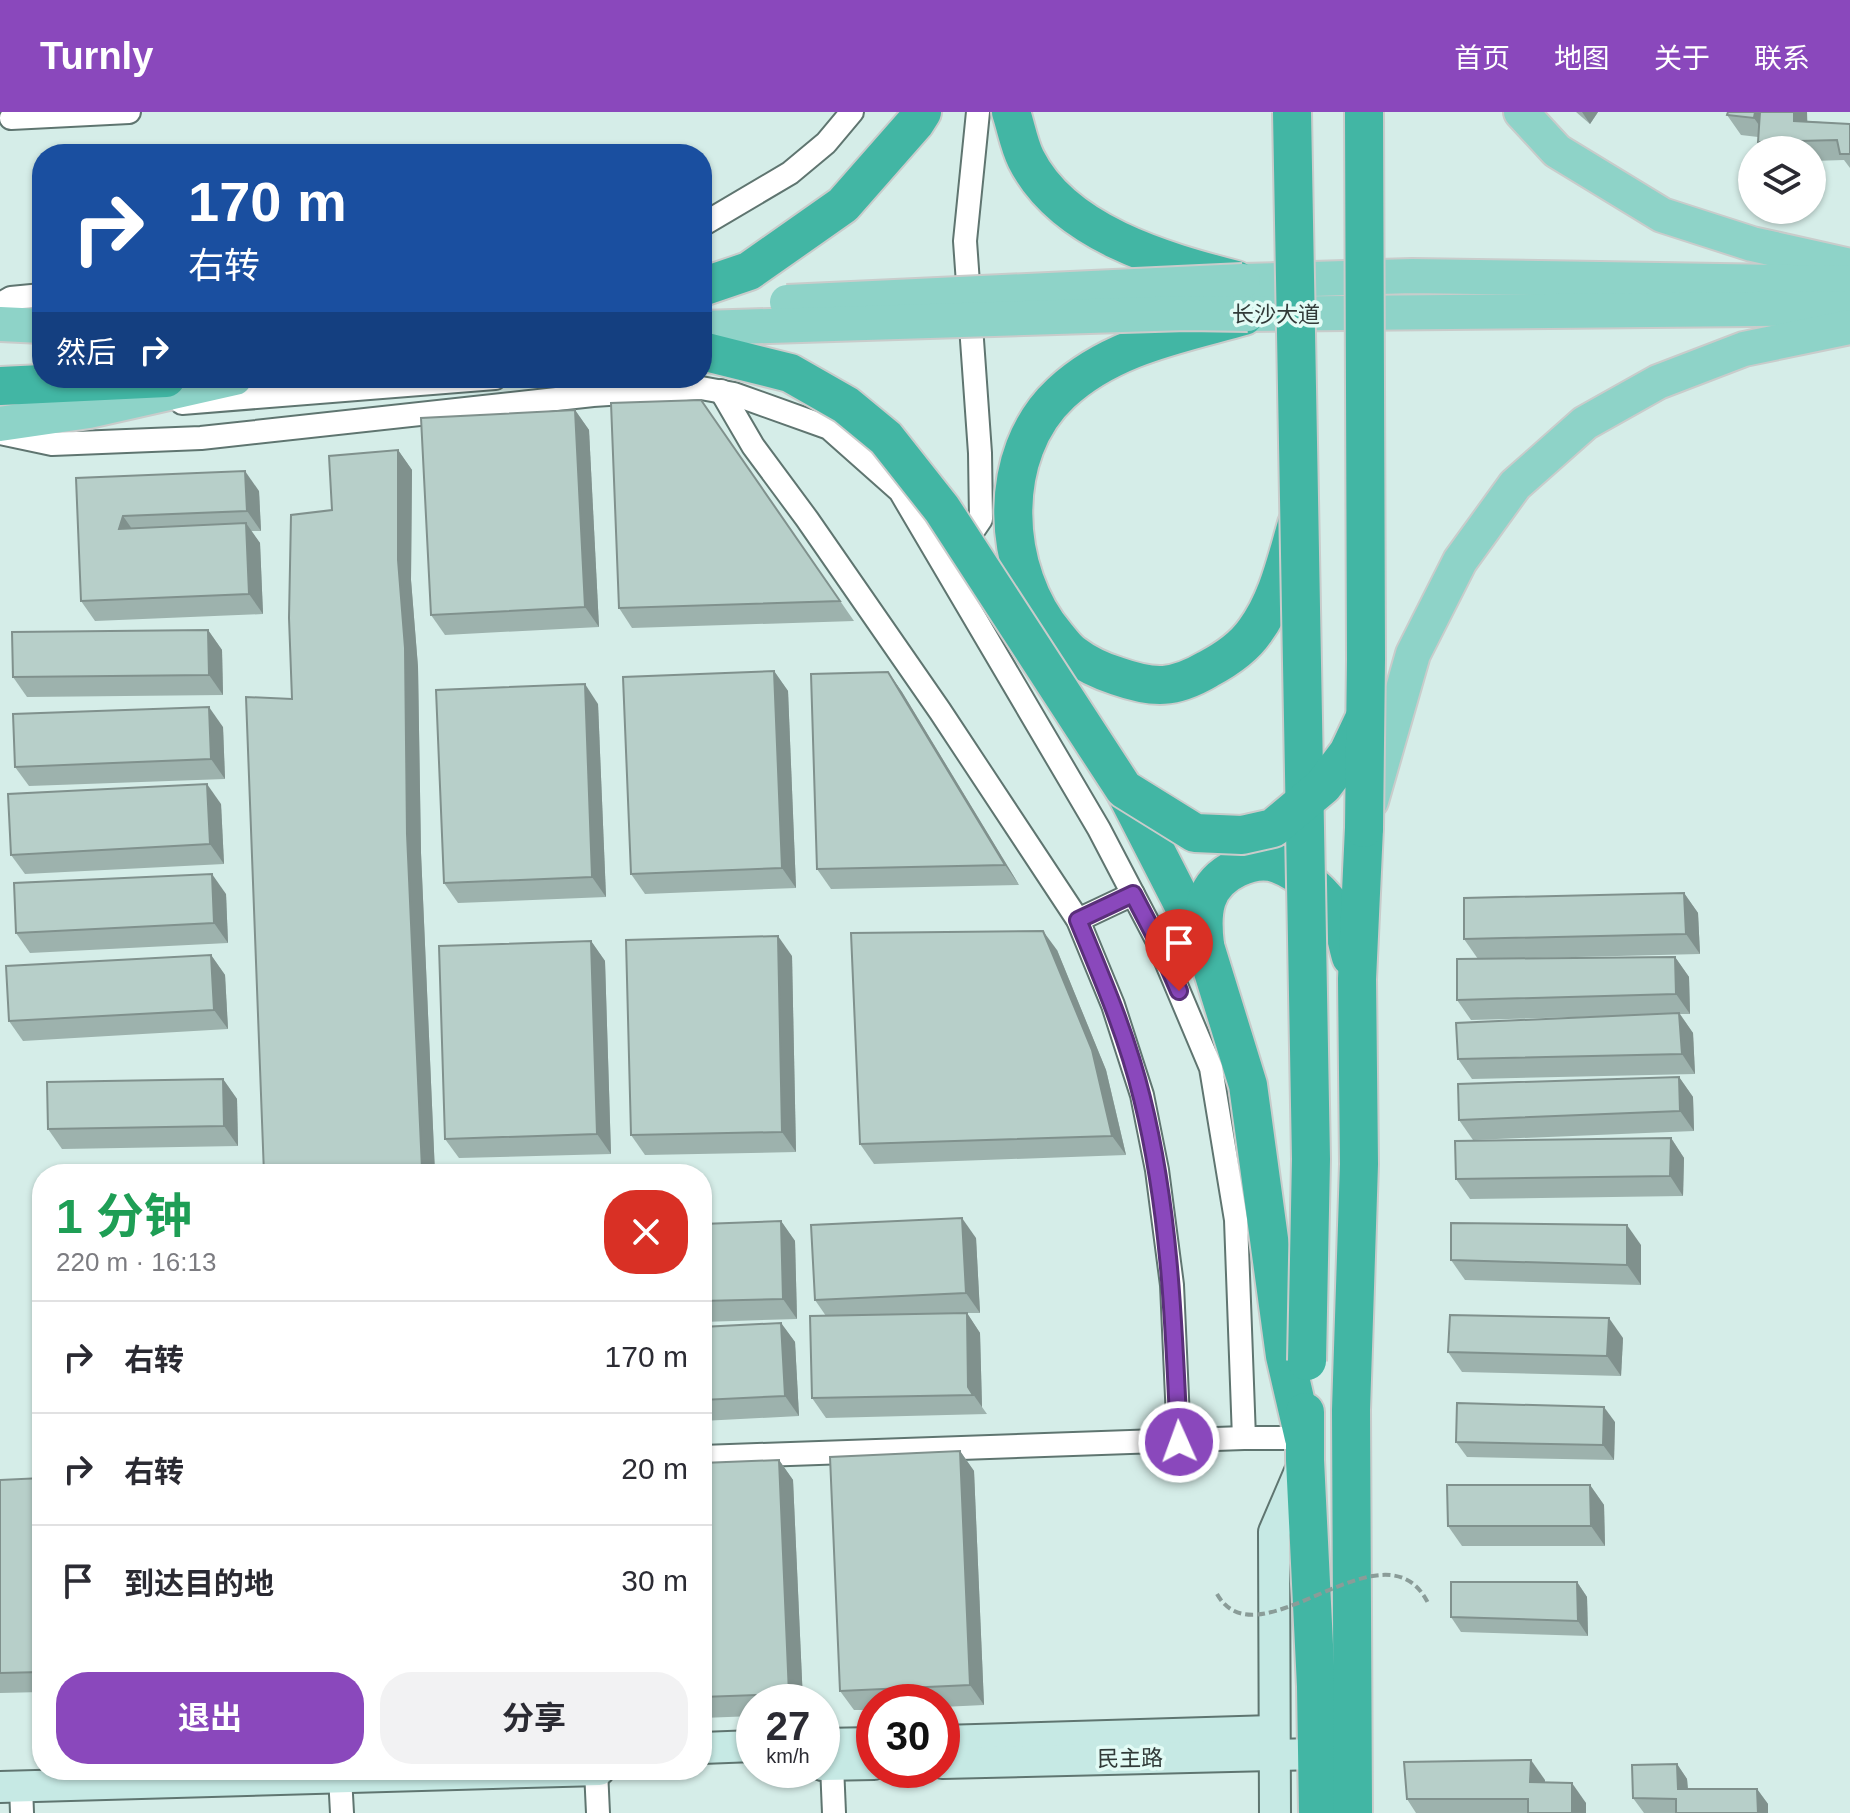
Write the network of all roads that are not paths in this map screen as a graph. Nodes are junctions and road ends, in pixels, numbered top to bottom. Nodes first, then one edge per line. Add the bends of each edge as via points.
1 (129, 112) edge
2 (852, 112) edge
3 (922, 112) edge
4 (978, 112) edge
5 (1011, 112) edge
6 (1292, 112) edge
7 (1364, 112) edge
8 (11, 118) dead end
9 (1529, 120) edge
10 (712, 219) edge
11 (1850, 266) edge
12 (1850, 283) edge
13 (712, 284) edge
14 (32, 296) edge
15 (1246, 298) junction
16 (0, 304) edge
17 (712, 305) edge
18 (1850, 308) edge
19 (0, 324) edge
20 (32, 326) edge
21 (1850, 327) edge
22 (712, 328) edge
23 (712, 354) edge
24 (32, 360) edge
25 (0, 362) edge
26 (32, 384) edge
27 (0, 386) edge
28 (191, 388) edge
29 (371, 388) edge
30 (677, 388) edge
31 (703, 388) edge
32 (707, 388) edge
33 (89, 411) junction
34 (0, 424) edge
35 (0, 433) edge
36 (1299, 518) junction
37 (946, 571) junction
38 (1365, 717) junction
39 (1124, 789) junction
40 (1364, 828) junction
41 (1133, 894) junction
42 (1078, 920) junction
43 (1206, 949) junction
44 (1357, 979) junction
45 (1296, 1359) junction
46 (1244, 1438) junction
47 (1179, 1442) junction
48 (1304, 1449) junction
49 (712, 1457) edge
50 (960, 1741) edge
51 (1274, 1743) junction
52 (736, 1747) edge
53 (712, 1748) edge
54 (1317, 1754) junction
55 (960, 1762) edge
56 (736, 1767) edge
57 (712, 1768) edge
58 (178, 1780) edge
59 (340, 1780) edge
60 (597, 1780) edge
61 (17, 1784) edge
62 (830, 1788) edge
63 (342, 1813) edge
64 (598, 1813) edge
65 (834, 1813) edge
66 (1275, 1813) edge
67 (1318, 1813) edge
68 (1353, 1813) edge

1 - 8 street
2 - 10 street via 790,173
3 - 13 highway via 843,205 749,271
4 - 37 street via 965,241 981,519
5 - 15 highway, bridge via 1027,160 1052,194 1090,225
6 - 36 highway, bridge
7 - 38 highway, bridge
9 - 11 main road via 1557,151 1662,215 1752,244
12 - 15 main road via 1412,276
14 - 16 street
15 - 17 main road, bridge
15 - 18 main road, 长沙大道
15 - 22 main road, 长沙大道, bridge via 1187,313
15 - 36 highway, bridge via 1136,346 1060,393 1035,425 1020,461 1014,541 1028,594 1071,653 1145,686 1185,683 1226,659 1254,633 1273,602
19 - 20 main road
21 - 40 main road, bridge via 1744,349 1658,382 1585,423 1515,485 1460,561 1413,654
23 - 39 highway, bridge via 790,373 846,405 886,438 942,509
24 - 25 highway
26 - 27 highway
28 - 33 main road
29 - 33 street
30 - 35 street via 201,438 52,444
31 - 42 street via 807,519
32 - 37 street via 829,428 900,491
33 - 34 main road
36 - 45 highway, bridge via 1311,1159
37 - 41 street
38 - 39 highway, bridge via 1348,753 1323,786 1273,828 1242,835 1195,833
38 - 40 highway, bridge
39 - 43 highway
40 - 44 highway
41 - 42 street
41 - 46 street via 1211,1068 1236,1220
42 - 47 street via 1142,1095 1157,1170 1172,1285
43 - 44 highway via 1202,919 1218,880 1252,861 1277,863 1323,896 1340,919
43 - 45 highway via 1248,1085
44 - 68 highway
45 - 48 highway
46 - 47 street
46 - 48 street
47 - 49 street
48 - 51 street via 1274,1532
48 - 54 highway
50 - 51 street, 民主路
51 - 54 street, 民主路
51 - 55 street, 民主路
51 - 66 street
52 - 53 street
54 - 67 highway
56 - 57 street
58 - 61 street
59 - 63 street
60 - 64 street
62 - 65 street

